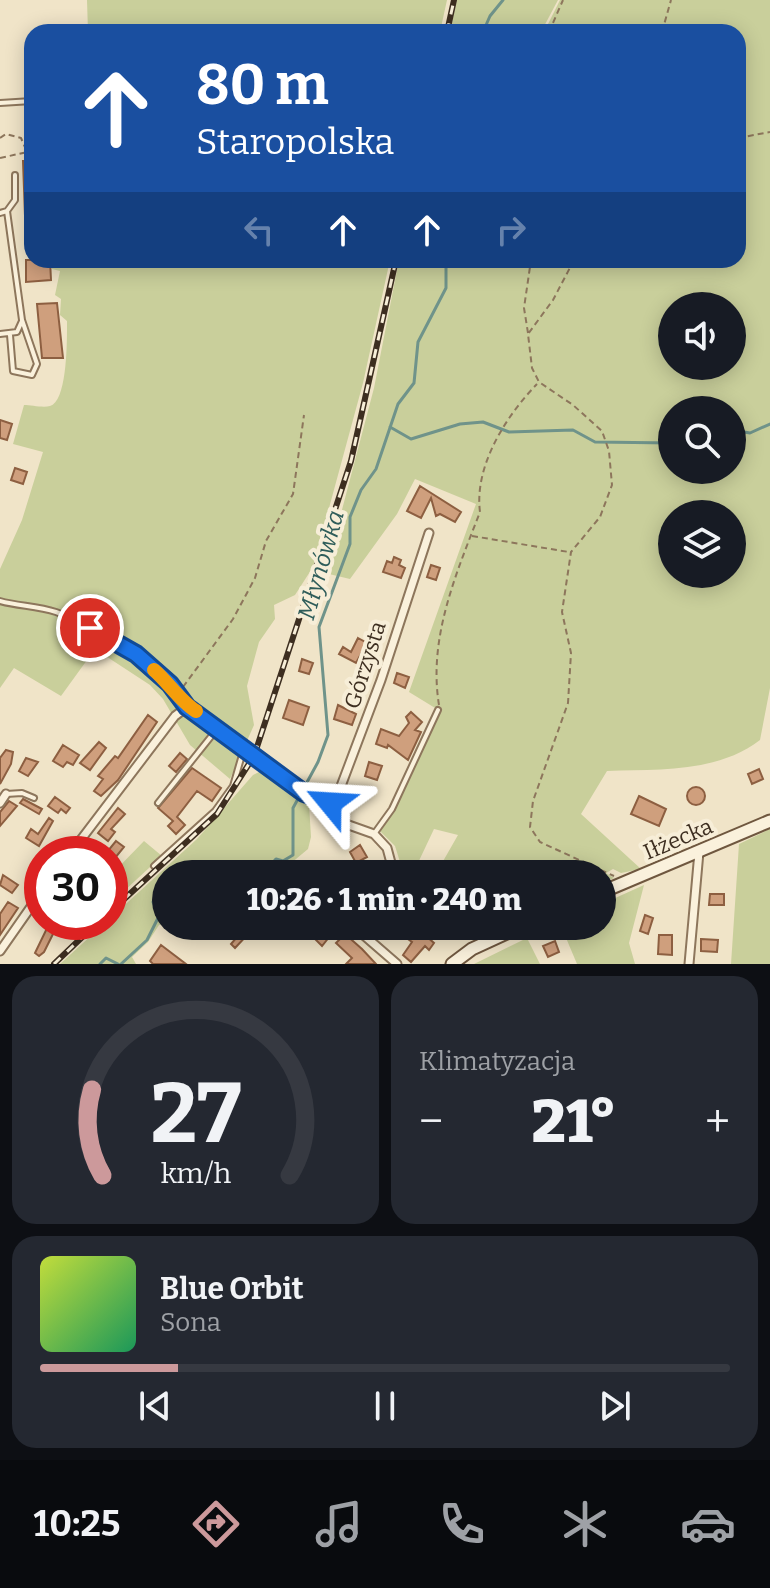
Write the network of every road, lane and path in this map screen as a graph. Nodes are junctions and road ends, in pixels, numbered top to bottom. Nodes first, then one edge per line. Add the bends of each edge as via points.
1 (563, 0) edge
2 (671, 0) edge
3 (552, 24) edge
4 (664, 24) edge
5 (24, 102) edge
6 (0, 103) edge
7 (770, 132) edge
8 (746, 136) edge
9 (0, 138) edge
10 (24, 145) edge
11 (24, 153) edge
12 (0, 158) edge
13 (15, 175) dead end
14 (7, 211) junction
15 (0, 213) edge
16 (530, 268) edge
17 (570, 268) edge
18 (22, 320) junction
19 (0, 334) edge
20 (528, 334) junction
21 (10, 335) junction
22 (539, 382) junction
23 (304, 415) dead end
24 (429, 533) dead end
25 (471, 536) junction
26 (571, 552) junction
27 (0, 601) edge
28 (182, 696) junction
29 (187, 707) junction
30 (438, 710) joint
31 (217, 729) junction
32 (244, 748) junction
33 (6, 794) joint
34 (34, 798) dead end
35 (0, 803) edge
36 (158, 803) dead end
37 (330, 803) junction
38 (770, 821) edge
39 (374, 834) junction
40 (84, 836) edge
41 (699, 852) junction
42 (161, 860) edge
43 (390, 860) edge
44 (626, 882) junction
45 (616, 886) edge
46 (24, 917) edge
47 (370, 940) edge
48 (492, 940) edge
49 (0, 951) edge
50 (397, 964) edge
51 (452, 964) edge
52 (689, 964) edge

1 - 3 path
2 - 4 path
5 - 6 lane
7 - 8 path
9 - 10 path via 21,138
11 - 12 path
13 - 14 lane via 15,200
14 - 15 lane
14 - 18 lane
16 - 20 path via 524,308
17 - 20 path
18 - 21 lane
18 - 21 lane via 37,364 32,375 13,371
19 - 21 lane
20 - 22 path
22 - 25 path via 519,403 491,451
22 - 26 path via 602,431 609,451 612,485 600,517
23 - 28 path via 293,494 266,541 255,578 233,619 186,679
24 - 37 street, Górzysta via 381,680
25 - 26 path
25 - 30 path via 438,635
26 - 44 path via 562,612 571,653 568,703 533,801 530,827 540,842
27 - 28 lane via 59,613 107,636 136,654
28 - 29 lane
29 - 31 street
29 - 40 street
30 - 39 lane via 392,809
31 - 32 street
31 - 36 lane
32 - 37 street via 301,790
32 - 42 lane via 224,799
33 - 34 lane
33 - 35 street
37 - 39 street via 343,823
38 - 41 main road, Iłżecka
39 - 43 street
41 - 44 main road, Iłżecka
41 - 52 street
44 - 45 main road, Iłżecka
46 - 49 street
47 - 50 street
48 - 51 main road

